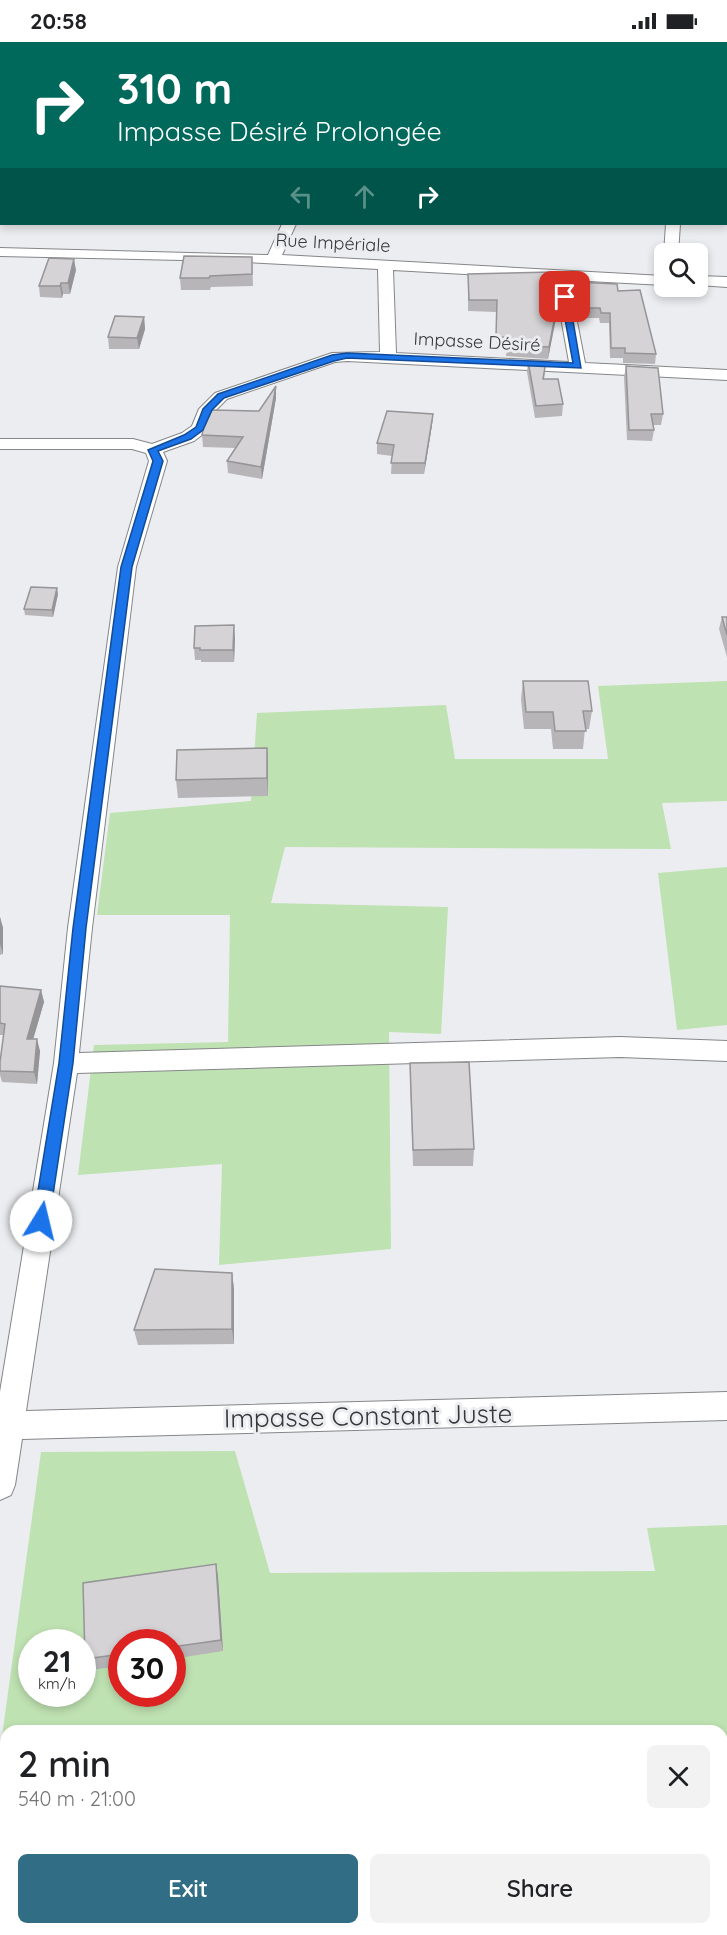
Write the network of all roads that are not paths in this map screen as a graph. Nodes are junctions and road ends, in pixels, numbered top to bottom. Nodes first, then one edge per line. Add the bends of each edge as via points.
1 (289, 225) edge
2 (673, 225) edge
3 (672, 243) edge
4 (0, 252) edge
5 (273, 259) junction
6 (385, 265) junction
7 (561, 275) junction
8 (654, 280) edge
9 (708, 281) edge
10 (727, 282) edge
11 (388, 357) junction
12 (578, 366) junction
13 (727, 375) edge
14 (0, 444) edge
15 (153, 450) junction
16 (727, 1051) edge
17 (66, 1063) junction
18 (727, 1406) edge
19 (9, 1425) junction
20 (0, 1485) edge

1 - 5 street
2 - 3 street
4 - 5 street, Rue Impériale
5 - 6 street, Rue Impériale
6 - 7 street, Rue Impériale
6 - 11 street, Impasse Désiré
7 - 8 street, Rue Impériale
7 - 12 street
9 - 10 street
11 - 12 street, Impasse Désiré
11 - 15 street via 332,358 221,396 207,409 200,428 188,437
12 - 13 street, Impasse Désiré
14 - 15 street via 133,444
15 - 17 street via 158,461 127,567
16 - 17 street via 620,1047
17 - 19 street
18 - 19 street, Impasse Constant Juste
19 - 20 street

